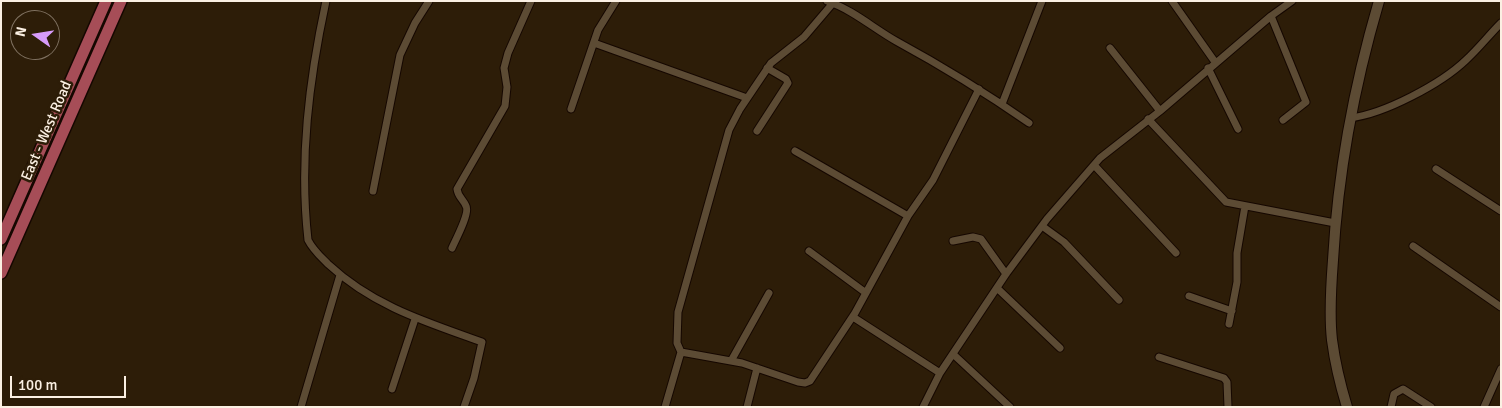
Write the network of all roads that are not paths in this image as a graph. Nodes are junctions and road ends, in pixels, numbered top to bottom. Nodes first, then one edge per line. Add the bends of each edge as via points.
1 (106, 1) edge
2 (121, 1) edge
3 (326, 1) edge
4 (429, 1) edge
5 (531, 1) edge
6 (616, 1) edge
7 (1042, 1) edge
8 (1172, 1) edge
9 (1292, 1) edge
10 (1379, 1) edge
11 (830, 2) edge
12 (846, 5) edge
13 (1271, 16) junction
14 (1501, 23) edge
15 (594, 43) junction
16 (1110, 48) dead end
17 (1215, 62) junction
18 (768, 68) junction
19 (1208, 68) junction
20 (979, 89) junction
21 (747, 98) junction
22 (1002, 104) junction
23 (571, 108) dead end
24 (1160, 111) junction
25 (1350, 118) junction
26 (1148, 119) junction
27 (1283, 120) dead end
28 (1029, 123) dead end
29 (1238, 129) dead end
30 (757, 131) dead end
31 (795, 151) dead end
32 (1094, 165) junction
33 (1436, 169) dead end
34 (372, 191) dead end
35 (1244, 206) junction
36 (1501, 211) edge
37 (908, 216) junction
38 (1335, 223) junction
39 (1042, 226) junction
40 (1, 239) edge
41 (953, 241) dead end
42 (1413, 246) dead end
43 (452, 248) dead end
44 (809, 251) dead end
45 (1176, 253) dead end
46 (1, 273) edge
47 (1006, 274) junction
48 (340, 275) junction
49 (997, 288) junction
50 (769, 293) dead end
51 (866, 293) junction
52 (1189, 296) dead end
53 (1119, 300) dead end
54 (1501, 307) edge
55 (1232, 311) junction
56 (853, 316) junction
57 (415, 319) junction
58 (1229, 324) dead end
59 (1060, 348) dead end
60 (681, 352) junction
61 (953, 354) junction
62 (1159, 357) dead end
63 (731, 361) junction
64 (757, 368) junction
65 (1501, 369) edge
66 (940, 374) junction
67 (392, 389) dead end
68 (467, 406) edge
69 (302, 407) edge
70 (665, 407) edge
71 (747, 407) edge
72 (923, 407) edge
73 (1010, 407) edge
74 (1228, 407) edge
75 (1346, 407) edge
76 (1391, 407) edge
77 (1431, 407) edge
78 (1484, 407) edge

1 - 40 main road, East - West Road
2 - 46 main road, East - West Road
3 - 48 street via 312,66 307,113 306,228 312,249
4 - 34 street via 400,55
5 - 43 street via 504,68 505,106 457,189 468,212
6 - 15 street
7 - 22 street
8 - 17 street
9 - 13 street
10 - 25 street
11 - 12 street
11 - 18 street via 808,33 776,57
12 - 20 street via 895,41
13 - 17 street
13 - 27 street via 1306,102
14 - 25 street via 1448,74 1389,107 1367,116
15 - 21 street
15 - 23 street
16 - 24 street
17 - 19 street
18 - 21 street
18 - 30 street via 788,83
19 - 24 street
19 - 29 street
20 - 22 street
20 - 37 street via 933,180
21 - 60 street via 729,130 678,312 677,343
22 - 28 street
24 - 26 street
25 - 38 street
26 - 32 street
26 - 35 street via 1221,198
31 - 37 street
32 - 39 street
32 - 45 street
33 - 36 street
35 - 38 street
35 - 55 street
37 - 51 street
38 - 75 street via 1332,338
39 - 47 street
39 - 53 street via 1064,242
41 - 47 street via 973,237 981,240
42 - 54 street
44 - 51 street
47 - 49 street
48 - 57 street via 386,305
48 - 69 street
49 - 59 street
49 - 61 street
50 - 63 street
51 - 56 street
52 - 55 street
55 - 58 street
56 - 64 street via 810,381 798,382
56 - 66 street
57 - 67 street
57 - 68 street via 482,342
60 - 63 street
60 - 70 street
61 - 66 street
61 - 73 street
62 - 74 street via 1224,378
63 - 64 street
64 - 71 street
65 - 78 street
66 - 72 street
76 - 77 street via 1394,394 1403,389

